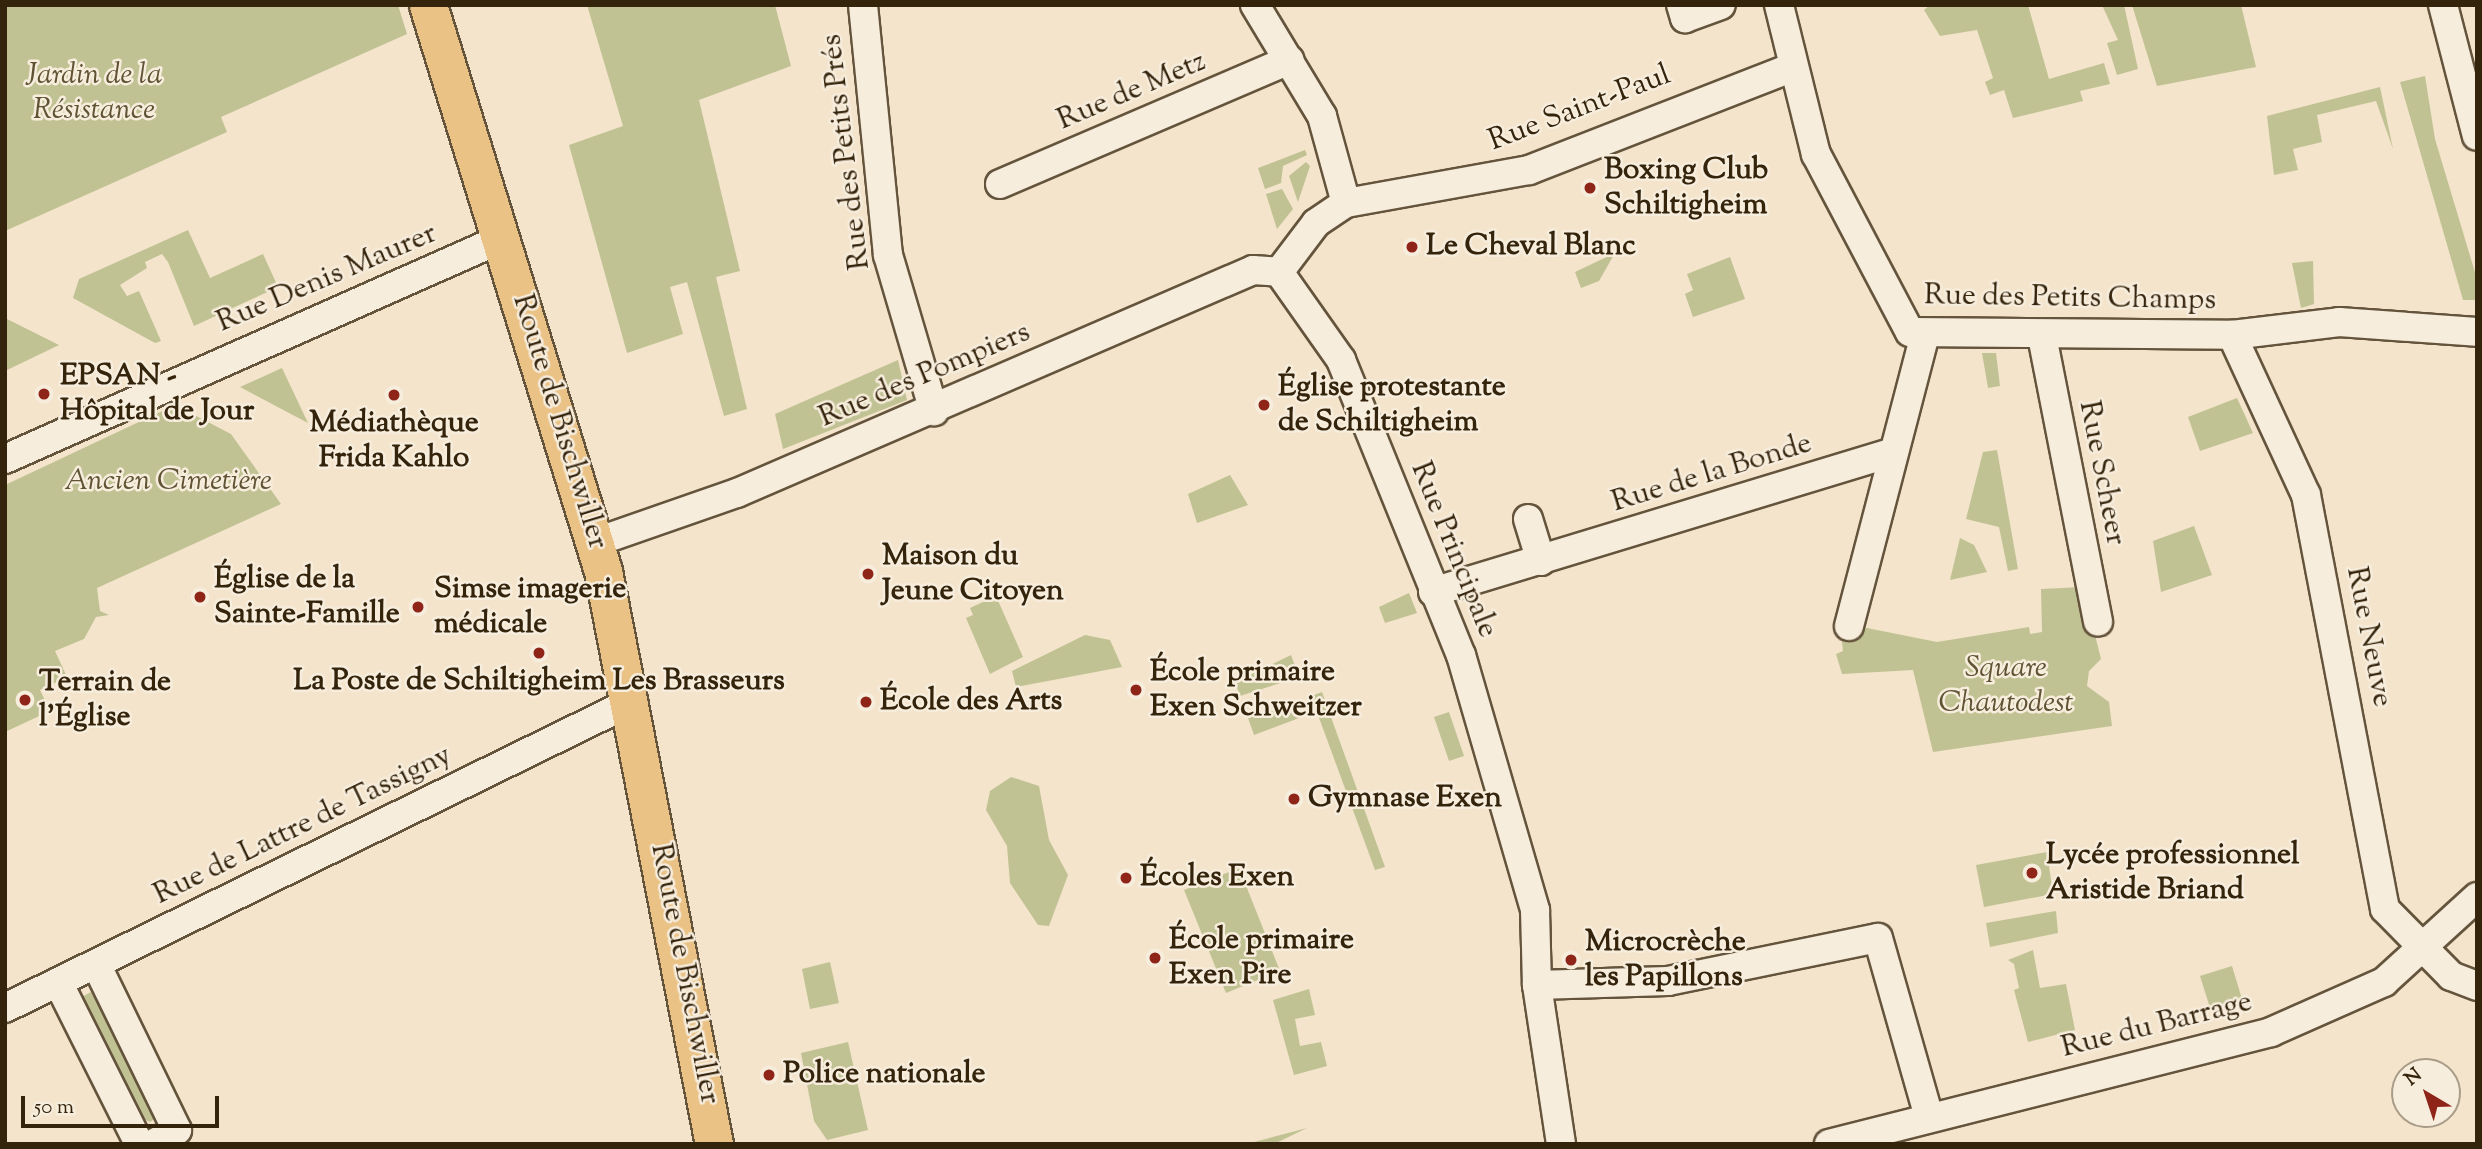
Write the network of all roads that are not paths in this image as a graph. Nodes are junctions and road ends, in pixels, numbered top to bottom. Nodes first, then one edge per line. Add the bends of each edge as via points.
1 (428, 5) edge
2 (863, 5) edge
3 (1255, 5) edge
4 (1721, 5) edge
5 (1779, 5) edge
6 (2442, 5) edge
7 (1683, 12) edge
8 (1290, 60) junction
9 (1803, 75) junction
10 (2477, 136) edge
11 (1000, 184) dead end
12 (1346, 203) junction
13 (503, 238) junction
14 (1279, 272) junction
15 (2477, 332) edge
16 (1925, 335) junction
17 (2232, 335) junction
18 (2042, 336) junction
19 (934, 411) junction
20 (1893, 452) junction
21 (5, 459) edge
22 (1528, 520) dead end
23 (596, 542) junction
24 (1541, 561) junction
25 (1433, 592) junction
26 (2098, 622) dead end
27 (1849, 626) dead end
28 (629, 704) junction
29 (2477, 897) edge
30 (2422, 952) junction
31 (96, 964) junction
32 (58, 982) junction
33 (1537, 985) junction
34 (2477, 986) edge
35 (5, 1008) edge
36 (1929, 1117) junction
37 (716, 1141) edge
38 (139, 1144) edge
39 (153, 1144) edge
40 (1561, 1144) edge
41 (1829, 1144) edge

1 - 13 main road, Route de Bischwiller
2 - 19 street, Rue des Petits Prés via 888,254
3 - 8 street
4 - 7 street
5 - 9 street
6 - 10 street
8 - 11 street, Rue de Metz
8 - 12 street via 1322,116
9 - 12 street, Rue Saint-Paul via 1529,170
9 - 16 street, Rue des Petits Champs via 1830,184 1910,332
12 - 14 street via 1315,223
13 - 21 street, Rue Denis Maurer
13 - 23 main road, Route de Bischwiller
14 - 19 street, Rue des Pompiers via 1253,270
14 - 25 street, Rue Principale via 1341,360
15 - 17 street, Rue des Petits Champs via 2339,323
16 - 18 street, Rue des Petits Champs
16 - 20 street
17 - 18 street, Rue des Petits Champs
17 - 30 street, Rue Neuve via 2306,495 2385,909
18 - 26 street, Rue Scheer
19 - 23 street, Rue des Pompiers via 737,493
20 - 24 street, Rue de la Bonde
20 - 27 street
22 - 24 street
23 - 28 main road, Route de Bischwiller
24 - 25 street, Rue de la Bonde
25 - 33 street, Rue Principale via 1461,655 1535,909
28 - 31 street, Rue de Lattre de Tassigny
28 - 37 main road, Route de Bischwiller
29 - 30 street, Rue du Barrage
30 - 34 street via 2451,976
30 - 36 street, Rue du Barrage via 2384,982 2271,1032
31 - 32 street, Rue de Lattre de Tassigny
31 - 39 street via 177,1130
32 - 35 street, Rue de Lattre de Tassigny
32 - 38 street
33 - 36 street via 1668,981 1878,938
33 - 40 street, Rue Principale
36 - 41 street, Rue du Barrage

